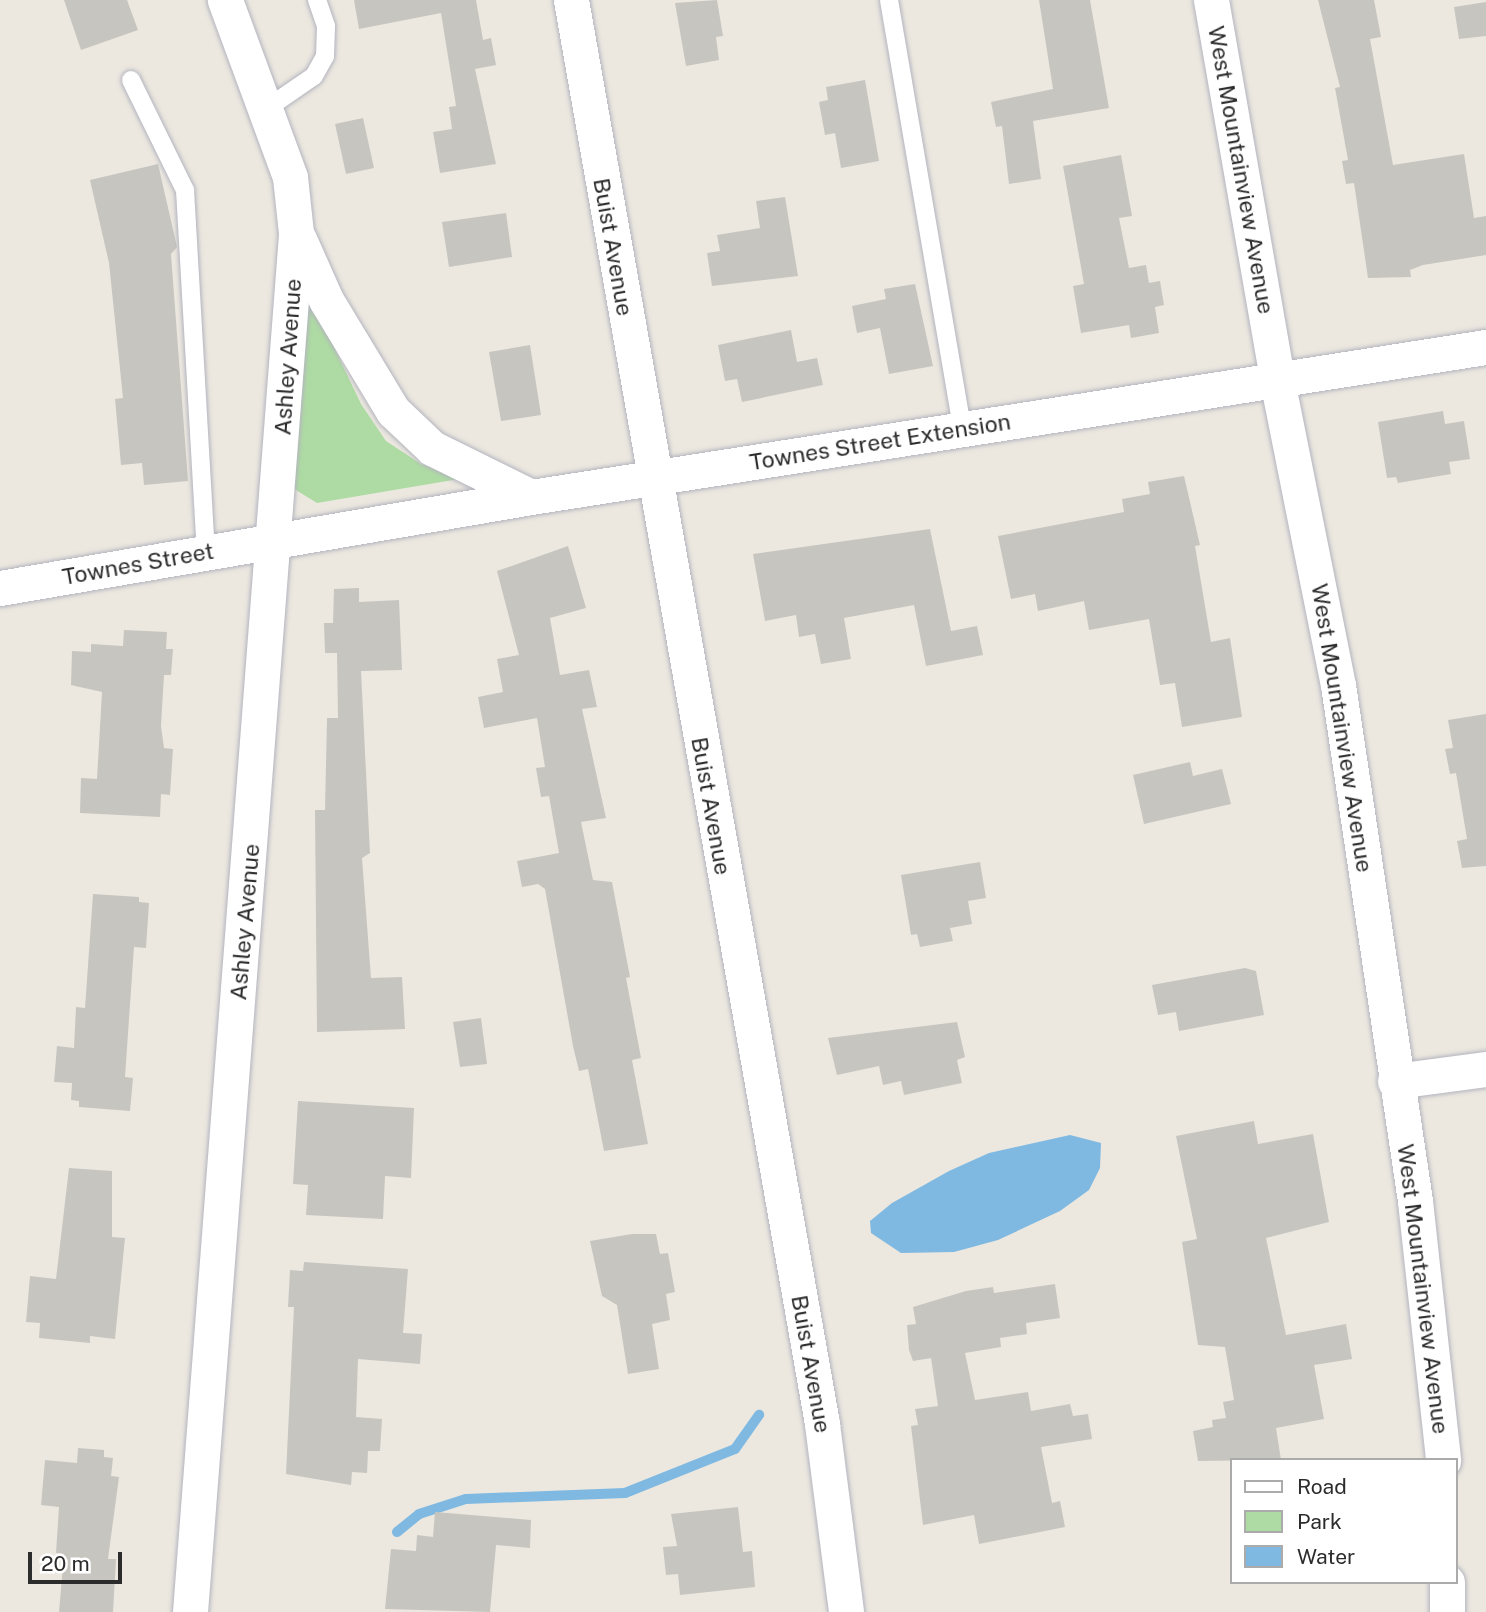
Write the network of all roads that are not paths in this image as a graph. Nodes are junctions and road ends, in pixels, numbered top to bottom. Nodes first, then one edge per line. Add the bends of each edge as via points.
1 (225, 0) edge
2 (317, 0) edge
3 (571, 0) edge
4 (889, 0) edge
5 (1211, 0) edge
6 (131, 80) dead end
7 (266, 109) junction
8 (296, 233) junction
9 (1486, 347) edge
10 (1277, 380) junction
11 (962, 429) junction
12 (653, 479) junction
13 (531, 497) junction
14 (275, 540) junction
15 (206, 552) junction
16 (0, 588) edge
17 (1486, 1069) edge
18 (1395, 1081) junction
19 (1443, 1458) edge
20 (1447, 1584) edge
21 (190, 1612) edge
22 (846, 1612) edge
23 (1447, 1612) edge

1 - 7 street, Ashley Avenue
2 - 7 lane via 326,26 325,56 314,76
3 - 12 street, Buist Avenue
4 - 11 lane
5 - 10 street, West Mountainview Avenue
6 - 15 lane via 185,190
7 - 8 street, Ashley Avenue via 290,177
8 - 13 street, Ashley Avenue via 326,300 393,411 432,448
8 - 14 street, Ashley Avenue
9 - 10 street, Townes Street Extension
10 - 11 street, Townes Street Extension
10 - 18 street, West Mountainview Avenue via 1338,685
11 - 12 street, Townes Street Extension
12 - 13 street, Townes Street Extension
12 - 22 street, Buist Avenue via 826,1447
13 - 14 street, Townes Street Extension
14 - 15 street, Townes Street
14 - 21 street, Ashley Avenue
15 - 16 street, Townes Street
17 - 18 street
18 - 19 street, West Mountainview Avenue via 1415,1201
20 - 23 street

